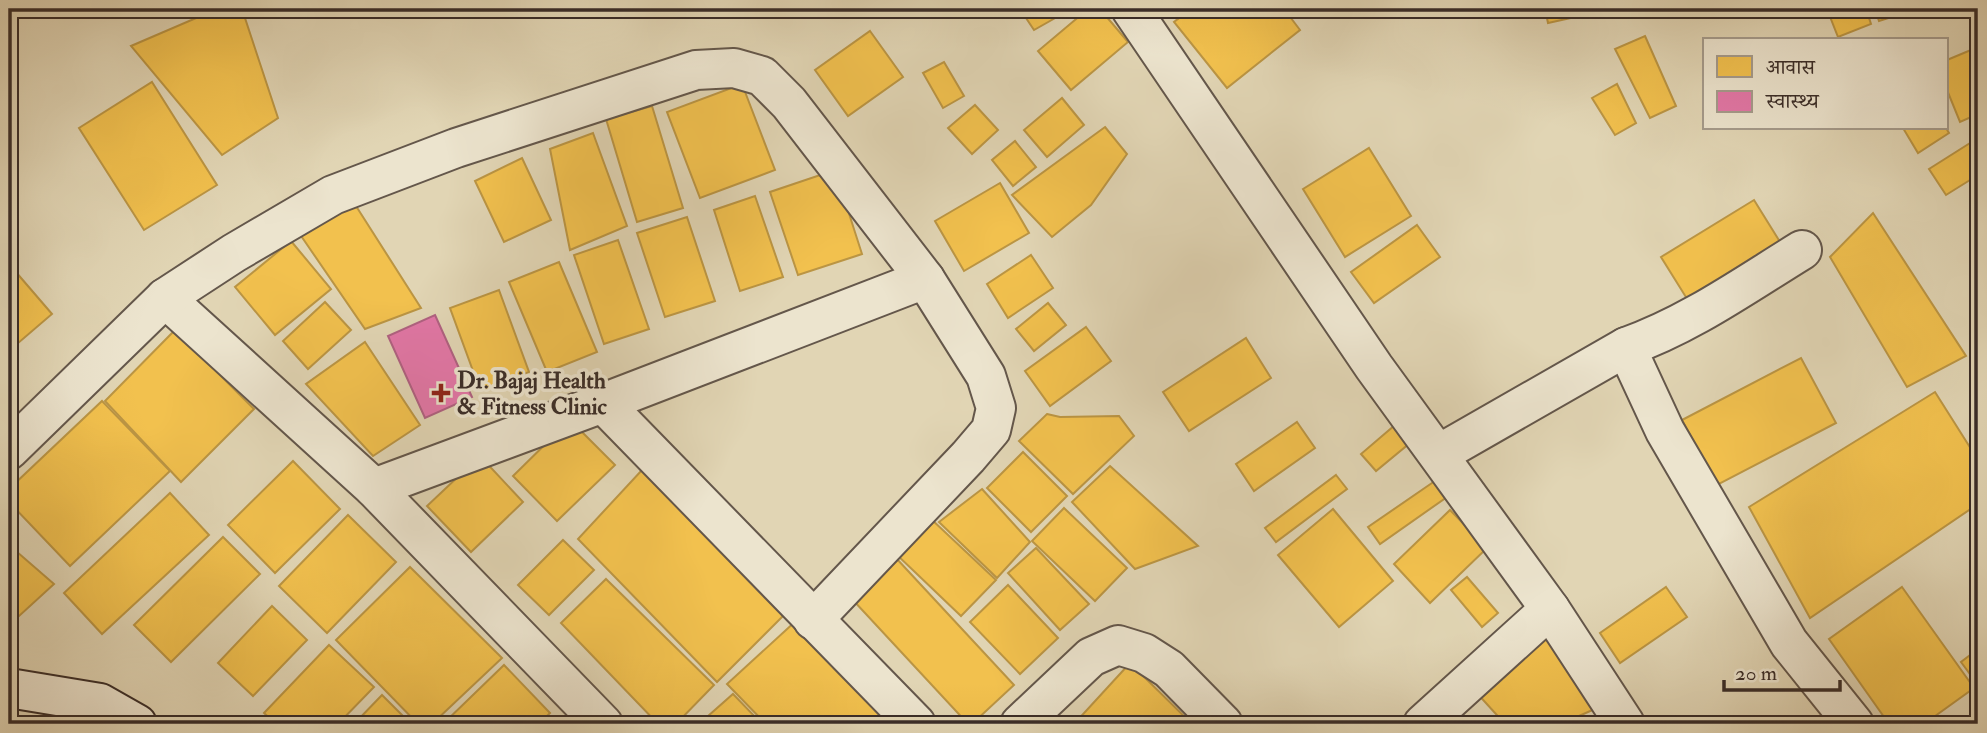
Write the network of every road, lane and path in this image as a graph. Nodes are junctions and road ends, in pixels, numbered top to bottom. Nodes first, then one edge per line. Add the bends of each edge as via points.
1 (1131, 9) edge
2 (1802, 250) dead end
3 (925, 279) junction
4 (165, 298) junction
5 (1626, 347) junction
6 (603, 403) junction
7 (9, 450) edge
8 (1439, 454) junction
9 (374, 488) junction
10 (1550, 609) junction
11 (813, 620) junction
12 (9, 688) edge
13 (137, 724) edge
14 (603, 724) edge
15 (916, 724) edge
16 (1020, 724) edge
17 (1223, 724) edge
18 (1423, 724) edge
19 (1625, 724) edge
20 (1854, 724) edge

1 - 8 street via 1374,367
2 - 5 street via 1657,336
3 - 4 street via 789,103 762,76 734,68 696,70 456,148 333,195
3 - 6 street
3 - 11 street via 986,376 996,408 991,430
4 - 7 street
4 - 9 street
5 - 8 street
5 - 20 street via 1665,431 1789,643
6 - 9 street
6 - 11 street
8 - 10 street
9 - 14 street
10 - 18 street
10 - 19 street
11 - 15 street
12 - 13 street via 100,703
16 - 17 street via 1091,657 1118,645 1144,653 1169,669

